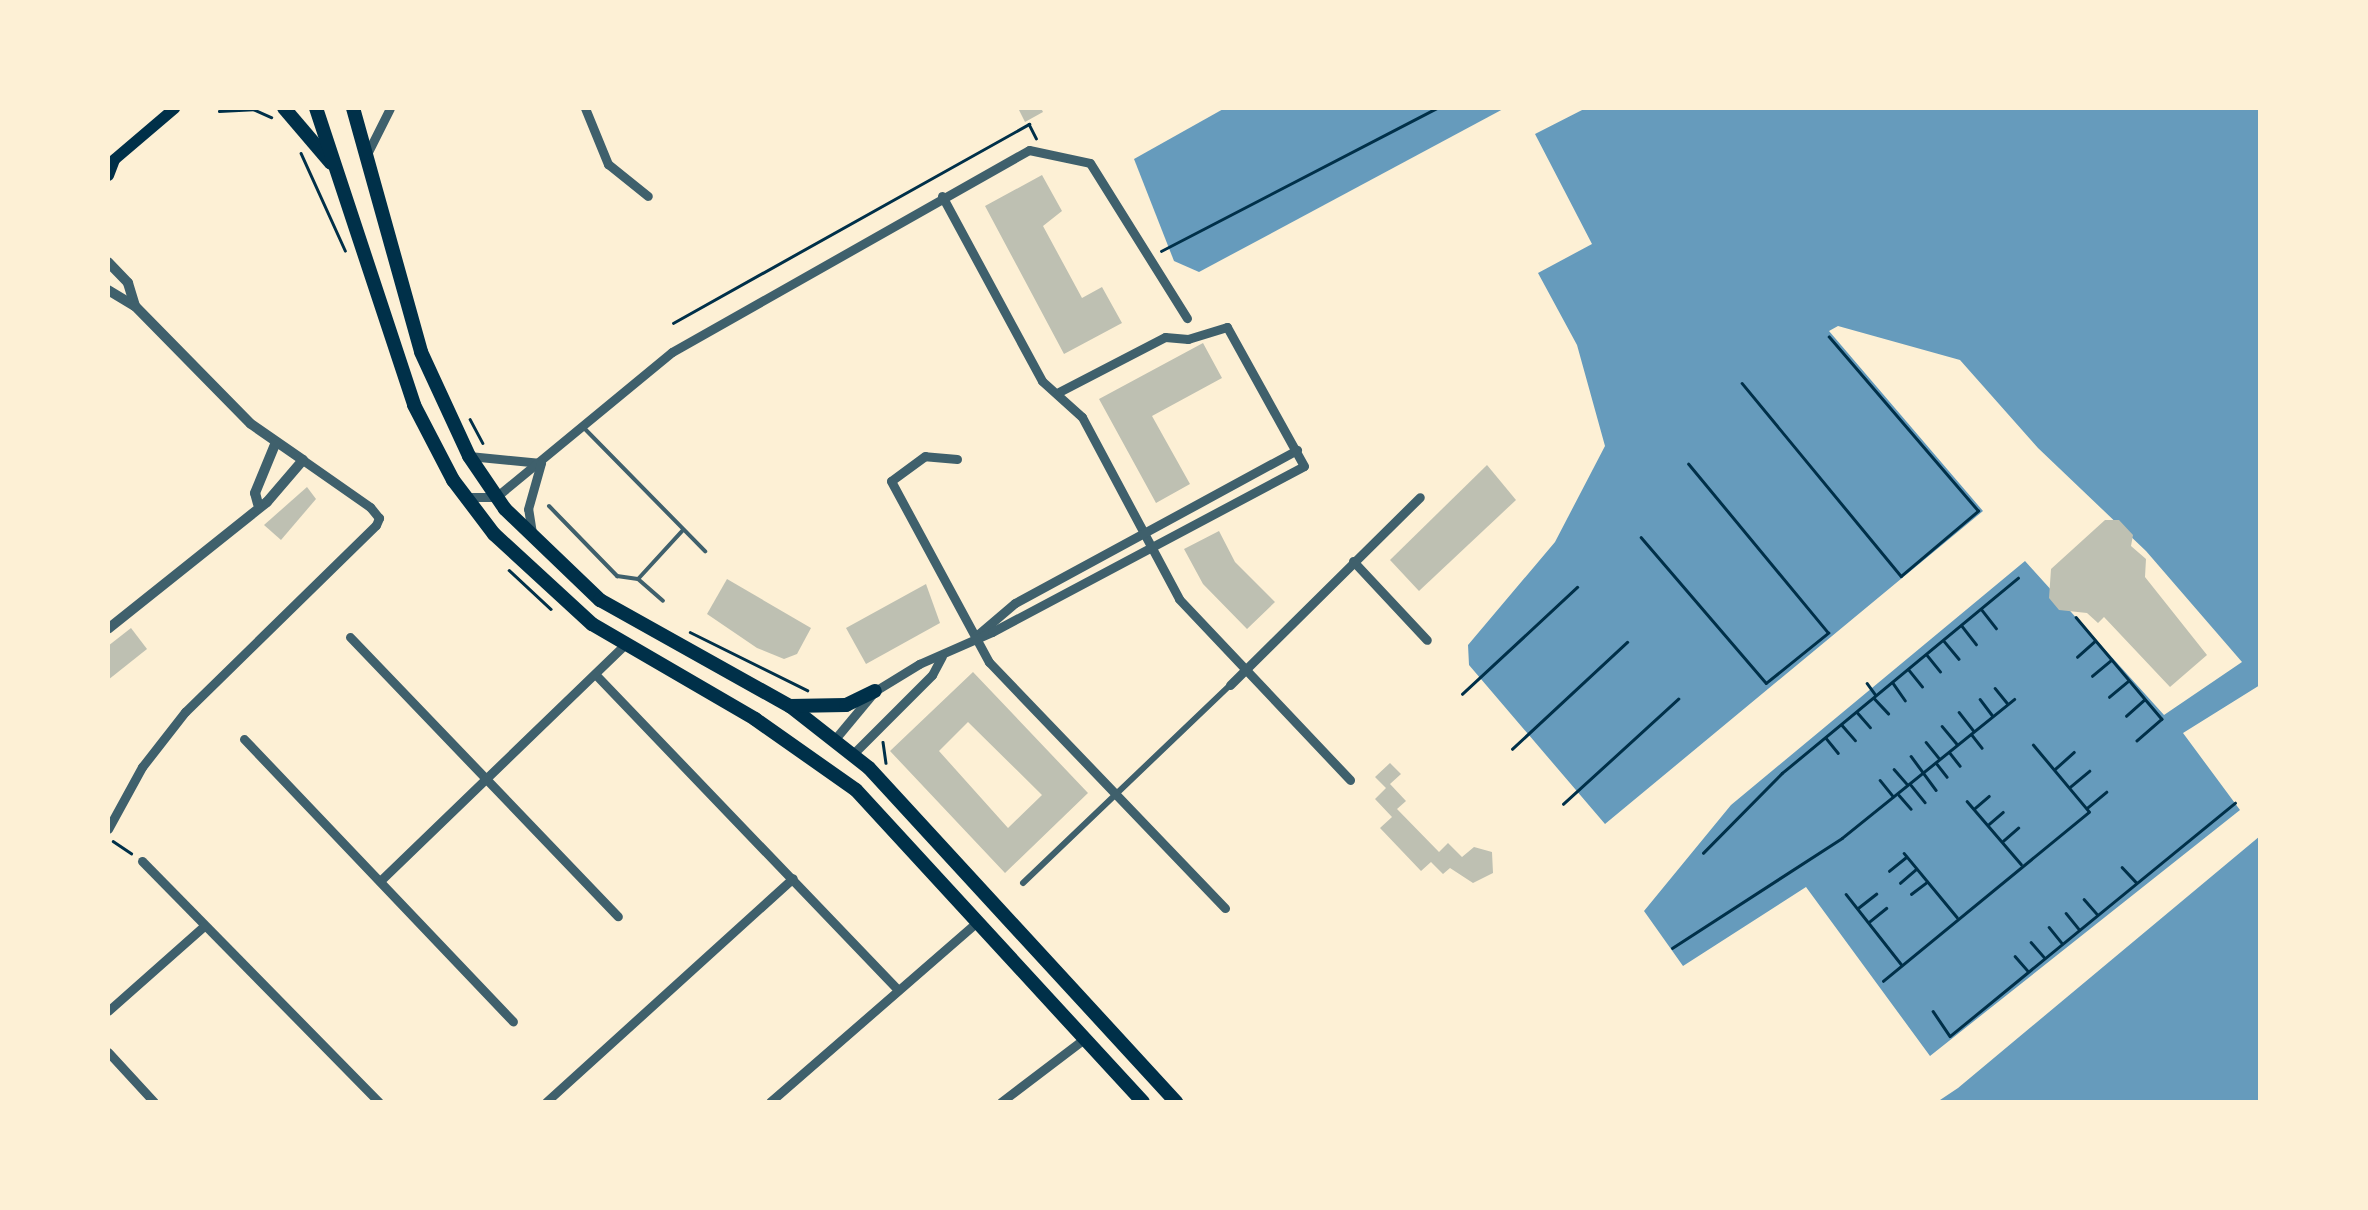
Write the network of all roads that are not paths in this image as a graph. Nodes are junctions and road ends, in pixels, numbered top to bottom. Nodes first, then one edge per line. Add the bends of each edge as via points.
1 (174, 108) edge
2 (316, 108) edge
3 (353, 108) edge
4 (390, 108) edge
5 (585, 108) edge
6 (279, 113) edge
7 (111, 159) edge
8 (365, 161) junction
9 (334, 167) junction
10 (108, 174) edge
11 (648, 196) dead end
12 (942, 196) junction
13 (108, 262) edge
14 (108, 290) edge
15 (136, 306) junction
16 (1187, 318) dead end
17 (1059, 392) junction
18 (584, 428) junction
19 (276, 442) junction
20 (1297, 450) junction
21 (469, 456) junction
22 (957, 459) dead end
23 (303, 460) junction
24 (541, 463) junction
25 (464, 496) junction
26 (1420, 497) dead end
27 (496, 498) junction
28 (258, 504) junction
29 (548, 506) dead end
30 (683, 530) junction
31 (1144, 534) junction
32 (534, 542) junction
33 (1151, 548) junction
34 (705, 551) dead end
35 (1352, 561) junction
36 (638, 579) junction
37 (663, 601) dead end
38 (108, 629) edge
39 (350, 636) dead end
40 (974, 636) junction
41 (1427, 640) dead end
42 (624, 645) junction
43 (942, 656) junction
44 (1242, 669) junction
45 (596, 674) junction
46 (1230, 685) joint
47 (875, 691) junction
48 (790, 706) junction
49 (244, 739) dead end
50 (835, 739) junction
51 (853, 754) junction
52 (827, 768) junction
53 (487, 778) junction
54 (1350, 780) dead end
55 (1117, 793) junction
56 (108, 829) edge
57 (142, 861) road end
58 (793, 878) junction
59 (380, 881) junction
60 (1023, 883) dead end
61 (1225, 908) dead end
62 (618, 916) dead end
63 (976, 924) junction
64 (204, 926) junction
65 (898, 990) junction
66 (108, 1011) edge
67 (513, 1021) dead end
68 (1084, 1040) junction
69 (108, 1052) edge
70 (154, 1102) edge
71 (379, 1102) edge
72 (546, 1102) edge
73 (770, 1102) edge
74 (1002, 1102) edge
75 (1143, 1102) edge
76 (1176, 1102) edge

1 - 7 main road
2 - 9 main road
3 - 8 main road
4 - 8 street
5 - 11 street via 608,164
6 - 9 main road
7 - 10 main road
8 - 21 main road via 421,352
9 - 25 main road via 406,387
12 - 16 street via 1035,150 1090,163
12 - 17 street via 1042,381
12 - 18 street via 672,352
13 - 15 street via 128,283
14 - 15 street
15 - 19 street via 226,401
17 - 20 street via 1165,338 1188,339 1227,327
17 - 31 street via 1082,418
18 - 24 street
18 - 30 lane
19 - 23 street
19 - 28 street via 255,493
20 - 31 street
20 - 33 street via 1304,466
21 - 24 street
21 - 27 main road
22 - 40 street via 925,456 890,480
23 - 28 street
23 - 56 street via 379,518 313,594 186,712 142,767
24 - 27 street
24 - 32 street via 528,509
25 - 27 street
25 - 42 main road via 532,574
26 - 35 street
27 - 32 main road
28 - 38 street
29 - 36 lane via 617,576
30 - 34 lane
30 - 36 lane
31 - 33 street
31 - 40 street via 1015,603
32 - 48 main road via 578,584 644,630
33 - 40 street
33 - 44 street via 1178,599
35 - 41 street
35 - 44 street
36 - 37 lane
39 - 53 street
40 - 43 street
40 - 55 street via 1001,680
42 - 45 street
42 - 52 main road
43 - 47 street
43 - 51 street
44 - 46 street
44 - 54 street
45 - 53 street
45 - 58 street
46 - 55 street
47 - 48 main road via 846,705
47 - 50 street
48 - 50 main road
49 - 59 street
50 - 51 main road
50 - 52 main road
51 - 52 main road
51 - 76 main road
52 - 63 main road
53 - 59 street
53 - 62 street
55 - 60 street
55 - 61 street
57 - 64 street
58 - 65 street
58 - 72 street
59 - 67 street
63 - 65 street
63 - 68 main road
64 - 66 street
64 - 71 street
65 - 73 street
68 - 74 street
68 - 75 main road
69 - 70 street

